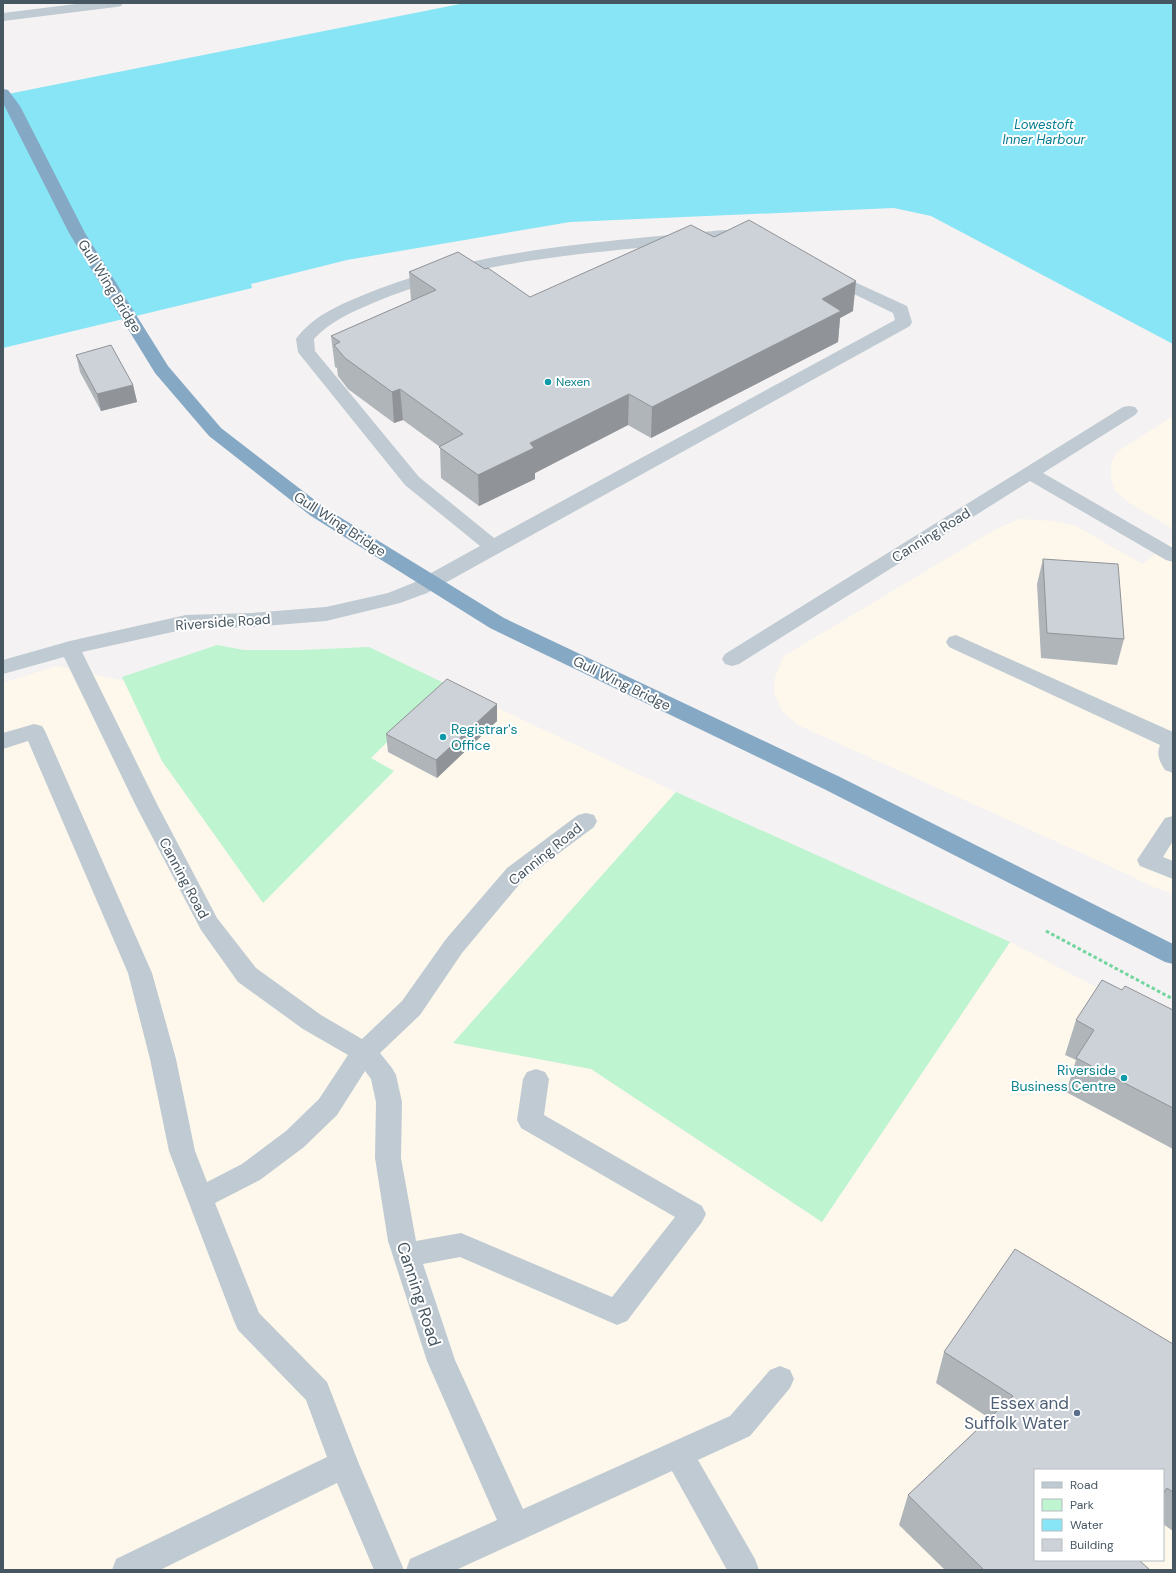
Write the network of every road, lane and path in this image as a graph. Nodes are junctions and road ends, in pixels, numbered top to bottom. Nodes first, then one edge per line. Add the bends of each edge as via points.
1 (116, 3) edge
2 (3, 17) edge
3 (3, 93) edge
4 (760, 243) edge
5 (816, 270) edge
6 (1129, 411) dead end
7 (1030, 473) junction
8 (493, 547) junction
9 (1173, 556) edge
10 (956, 642) dead end
11 (70, 648) junction
12 (732, 659) dead end
13 (3, 667) edge
14 (1172, 740) edge
15 (3, 741) edge
16 (1173, 765) edge
17 (586, 821) dead end
18 (1173, 824) edge
19 (1173, 870) edge
20 (1173, 955) edge
21 (364, 1052) junction
22 (536, 1079) dead end
23 (200, 1198) junction
24 (408, 1255) junction
25 (780, 1379) dead end
26 (678, 1453) junction
27 (344, 1464) junction
28 (516, 1528) junction
29 (127, 1570) edge
30 (389, 1570) edge
31 (421, 1570) edge
32 (744, 1570) edge

1 - 2 street
3 - 20 highway, Gull Wing Bridge via 13,106 77,232 161,370 215,432 318,512 497,623 832,783
4 - 8 street via 746,236 724,235 562,252 482,265 417,280 360,301 318,325 305,339 307,352 412,481
5 - 8 street, Riverside Road via 901,310 904,322
6 - 7 street, Canning Road
7 - 9 street
7 - 12 street, Canning Road
8 - 11 street, Riverside Road via 420,588 393,598 326,614 186,622
10 - 14 street
11 - 13 street, Riverside Road
11 - 21 street, Canning Road via 147,806 209,924 247,975 312,1022
14 - 16 street via 1168,751
15 - 23 street via 34,731 140,973 163,1059 182,1151
17 - 21 street, Canning Road via 515,874 454,946 411,1008
18 - 19 street via 1148,860
21 - 23 street via 328,1107 296,1139 252,1172
21 - 24 street, Canning Road via 383,1075 389,1102 388,1158 402,1241
22 - 24 street via 530,1120 693,1214 618,1312 462,1245
23 - 27 street via 248,1321 317,1392
24 - 28 street, Canning Road via 441,1361
25 - 26 street via 740,1426
26 - 28 street
26 - 32 street
27 - 29 street
27 - 30 street
28 - 31 street

